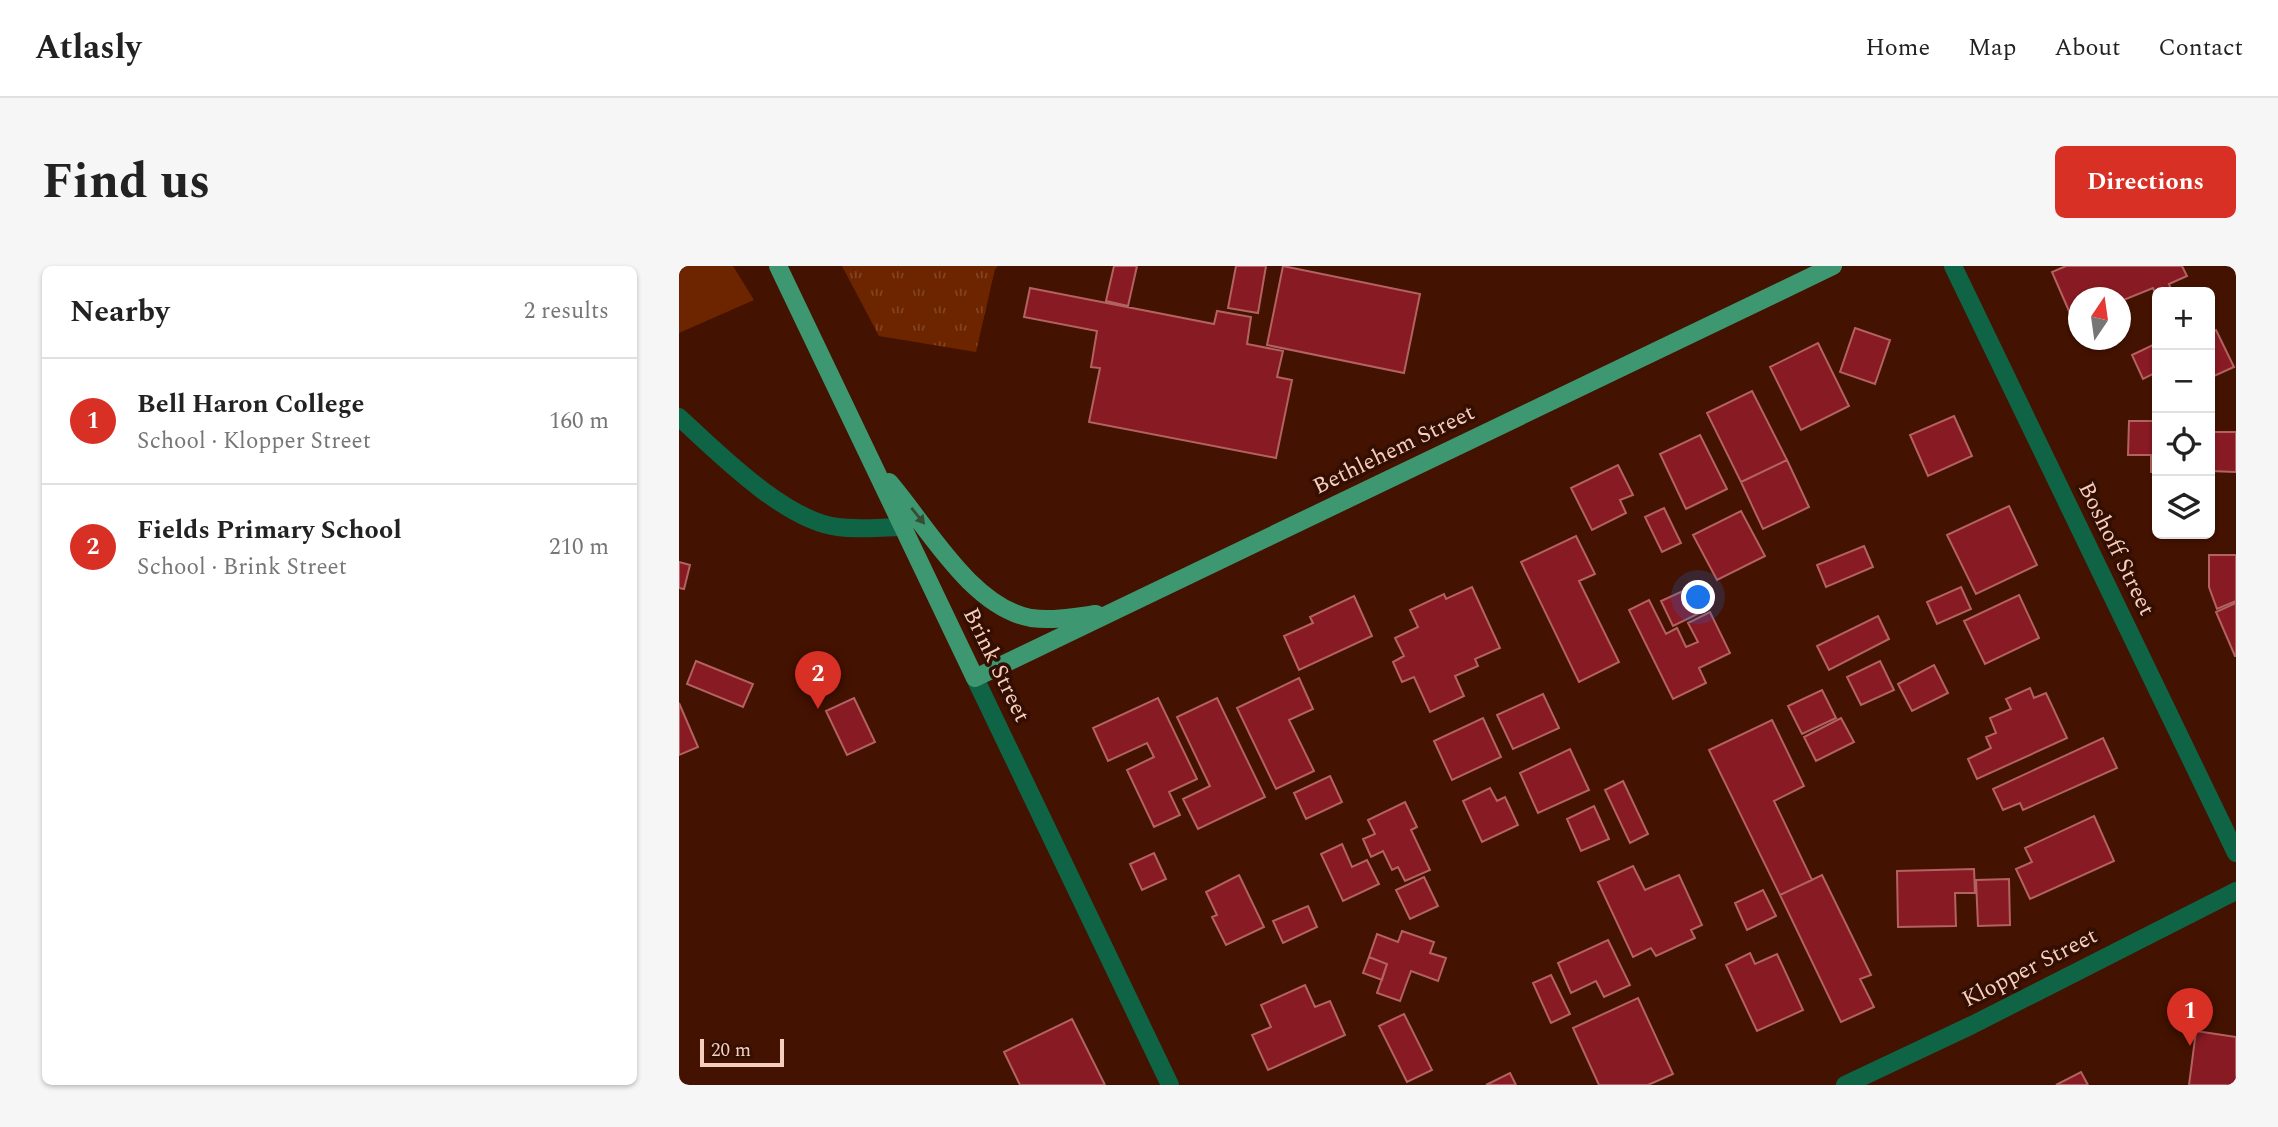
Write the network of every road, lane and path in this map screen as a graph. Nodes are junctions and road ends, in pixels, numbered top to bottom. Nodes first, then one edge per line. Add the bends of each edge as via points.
1 (778, 266) edge
2 (1833, 266) edge
3 (1953, 266) edge
4 (679, 417) edge
5 (873, 464) junction
6 (903, 527) junction
7 (1114, 612) junction
8 (975, 678) junction
9 (2236, 853) edge
10 (2236, 891) edge
11 (1170, 1085) edge
12 (1845, 1085) edge

1 - 5 main road, Brink Street
2 - 7 main road, Bethlehem Street
3 - 9 street, Boshoff Street
4 - 6 street via 736,470 815,522 838,527
5 - 6 main road, Brink Street
5 -> 7 main road via 989,601 1031,618
6 - 8 main road, Brink Street
7 - 8 main road, Bethlehem Street
8 - 11 street, Brink Street
10 - 12 street, Klopper Street

